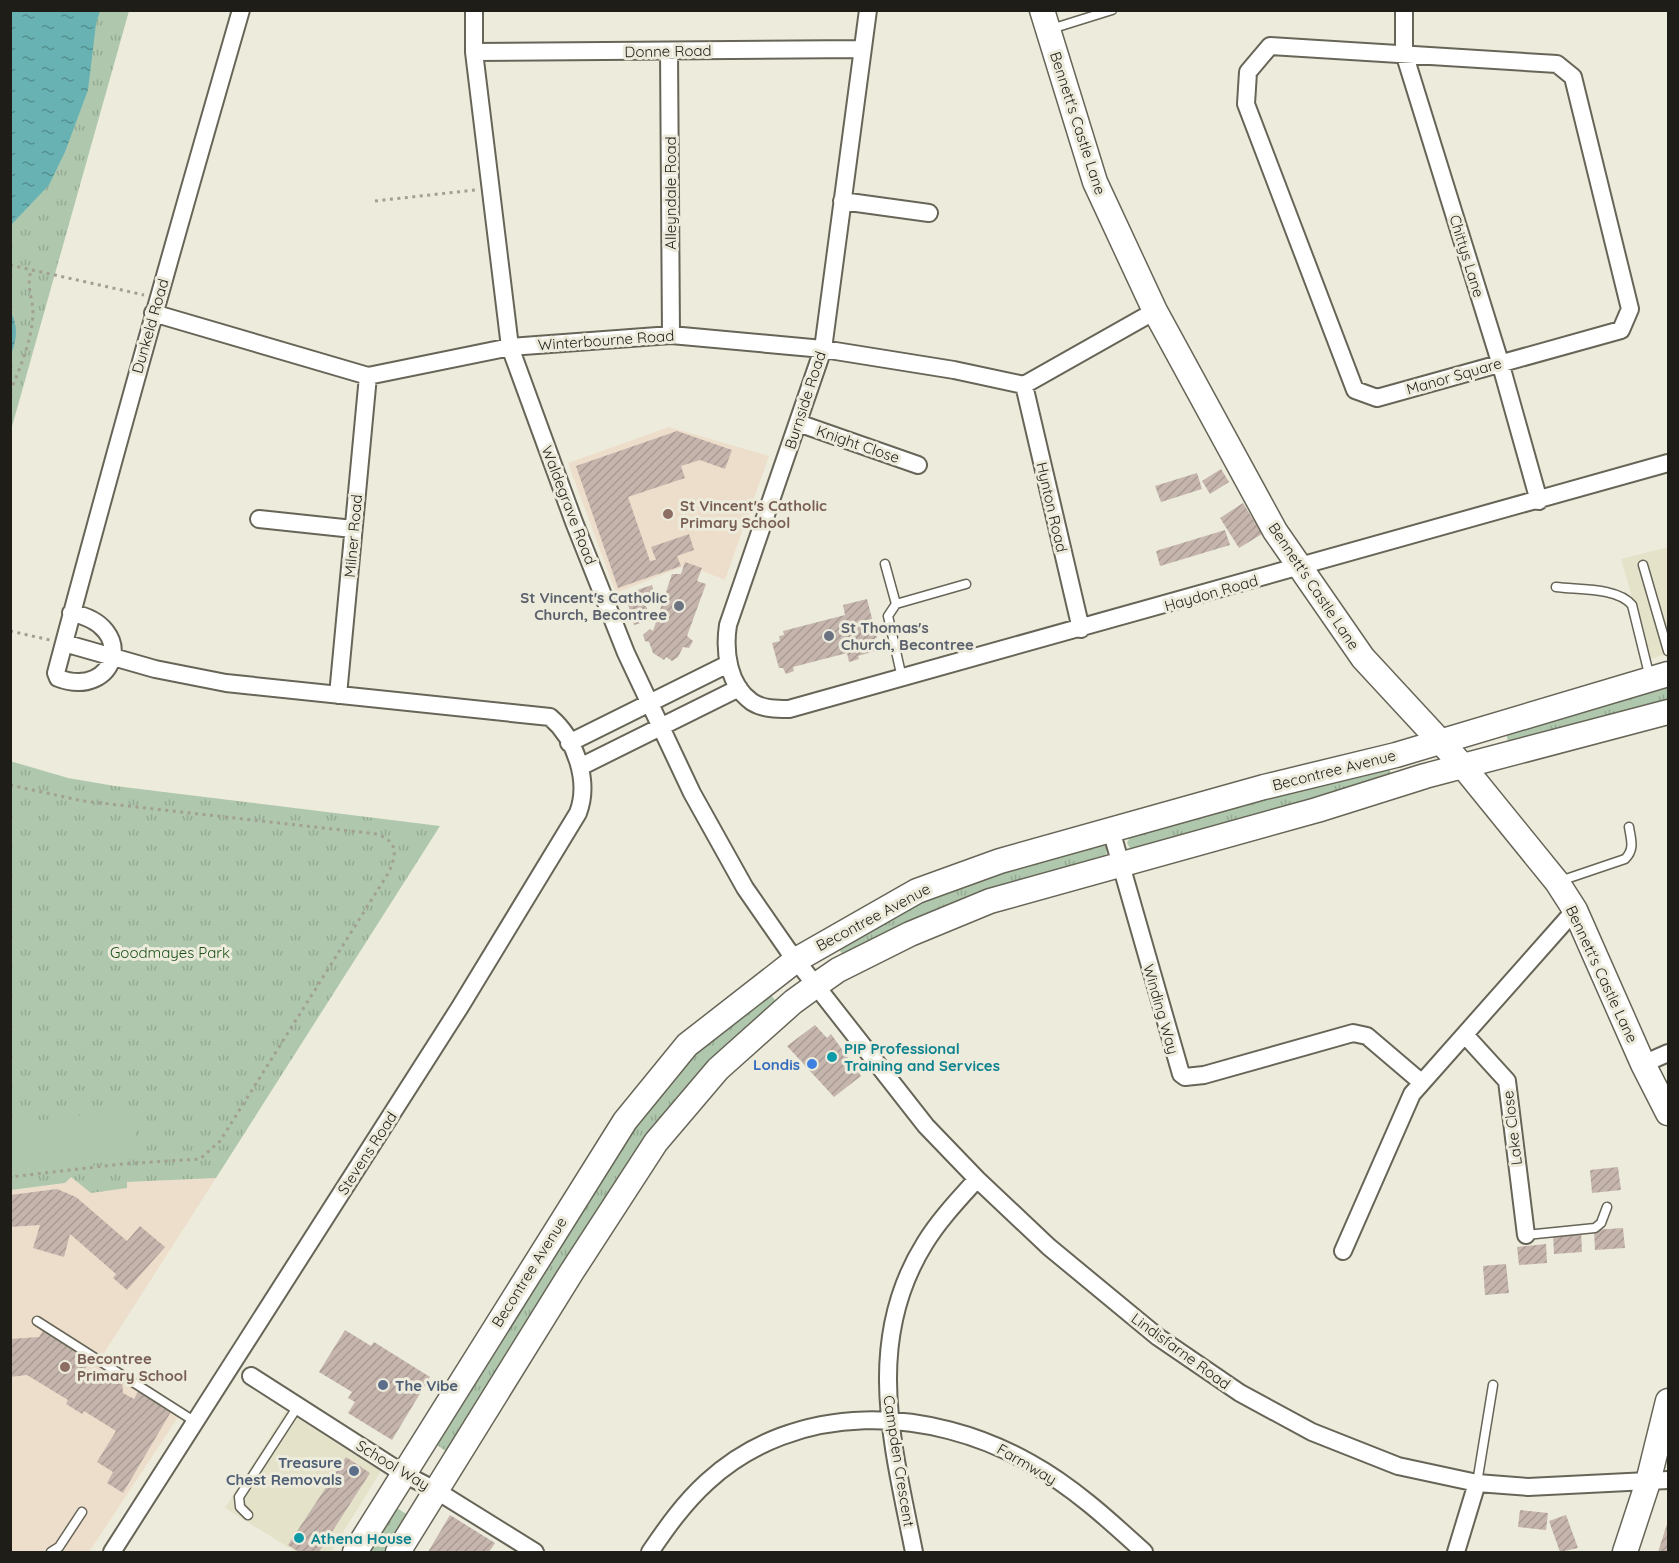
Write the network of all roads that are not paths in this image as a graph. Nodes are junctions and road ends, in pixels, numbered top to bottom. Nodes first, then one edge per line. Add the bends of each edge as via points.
1 (241, 10) edge
2 (474, 10) edge
3 (868, 10) edge
4 (1113, 10) edge
5 (1404, 10) edge
6 (1045, 20) edge
7 (861, 49) junction
8 (669, 51) junction
9 (474, 52) junction
10 (1404, 53) junction
11 (842, 201) junction
12 (929, 213) dead end
13 (155, 306) junction
14 (1155, 311) junction
15 (670, 334) junction
16 (510, 347) junction
17 (823, 349) junction
18 (1500, 362) junction
19 (368, 376) junction
20 (1024, 385) junction
21 (798, 423) junction
22 (1668, 464) edge
23 (918, 465) dead end
24 (1539, 501) junction
25 (260, 519) dead end
26 (353, 529) junction
27 (885, 564) dead end
28 (1643, 565) dead end
29 (1300, 568) junction
30 (966, 584) dead end
31 (1556, 587) dead end
32 (896, 604) junction
33 (70, 613) junction
34 (1081, 629) junction
35 (64, 643) junction
36 (1668, 651) edge
37 (112, 657) junction
38 (728, 664) junction
39 (1659, 676) edge
40 (902, 678) junction
41 (739, 688) junction
42 (338, 695) junction
43 (752, 702) joint
44 (651, 703) junction
45 (1668, 712) edge
46 (661, 726) junction
47 (1440, 742) junction
48 (569, 743) junction
49 (1462, 765) junction
50 (580, 767) junction
51 (1629, 827) dead end
52 (1111, 830) junction
53 (1121, 864) junction
54 (1557, 882) junction
55 (1575, 910) junction
56 (796, 960) junction
57 (815, 986) junction
58 (1466, 1036) junction
59 (1668, 1053) edge
60 (1644, 1064) junction
61 (1421, 1082) junction
62 (1668, 1113) edge
63 (976, 1179) junction
64 (1607, 1207) dead end
65 (1526, 1234) joint
66 (1342, 1251) dead end
67 (37, 1321) dead end
68 (251, 1376) dead end
69 (1493, 1386) dead end
70 (1668, 1401) edge
71 (298, 1406) junction
72 (889, 1420) junction
73 (194, 1421) junction
74 (404, 1474) junction
75 (1658, 1481) edge
76 (1477, 1483) junction
77 (437, 1491) junction
78 (82, 1512) dead end
79 (248, 1515) dead end
80 (51, 1552) edge
81 (111, 1552) edge
82 (355, 1552) edge
83 (398, 1552) edge
84 (535, 1552) edge
85 (650, 1552) edge
86 (914, 1552) edge
87 (1144, 1552) edge
88 (1456, 1552) edge
89 (1625, 1552) edge

1 - 13 street, Dunkeld Road
2 - 9 street, Waldegrave Road
3 - 7 street, Burnside Road
4 - 6 lane
5 - 10 street, Chittys Lane
6 - 14 street, Bennett's Castle Lane via 1095,182
7 - 8 street, Donne Road
7 - 11 street, Burnside Road
8 - 9 street, Donne Road
8 - 15 street, Alleyndale Road
9 - 16 street, Waldegrave Road
10 - 18 street, Chittys Lane
10 - 18 street, Manor Square via 1557,64 1573,77 1630,309 1621,330
10 - 18 street, Manor Square via 1270,46 1248,72 1246,104 1355,390 1377,398
11 - 12 street
11 - 17 street, Burnside Road
13 - 19 street, Winterbourne Road
13 - 33 street, Dunkeld Road via 94,538
14 - 20 street
14 - 29 street, Bennett's Castle Lane via 1275,531
15 - 16 street, Winterbourne Road
15 - 17 street, Winterbourne Road
16 - 19 street, Winterbourne Road
16 - 44 street, Waldegrave Road via 578,533 626,653
17 - 20 street, Winterbourne Road
17 - 21 street, Burnside Road
18 - 24 street, Chittys Lane
19 - 26 street, Milner Road
20 - 34 street, Hynton Road
21 - 23 street, Knight Close
21 - 38 street, Burnside Road via 728,625 724,645
22 - 24 street, Haydon Road
24 - 29 street, Haydon Road
25 - 26 street
26 - 42 street, Milner Road
27 - 32 lane
28 - 36 lane
29 - 34 street, Haydon Road
29 - 47 street, Bennett's Castle Lane via 1363,658
30 - 32 lane
31 - 39 lane via 1616,594 1627,599
32 - 40 lane via 888,616
33 - 35 street, Dunkeld Road
33 - 37 street via 87,616 110,633
34 - 40 street, Haydon Road
35 - 37 street, Stevens Road
35 - 37 street, Dunkeld Road via 56,673 68,682 85,684 99,677
37 - 42 street, Stevens Road via 226,683
38 - 41 street, Burnside Road
38 - 44 street
39 - 47 street, Becontree Avenue
40 - 43 street, Haydon Road via 789,709
41 - 43 street, Burnside Road
41 - 46 street
42 - 48 street, Stevens Road via 550,717
44 - 46 street, Waldegrave Road
44 - 48 street
45 - 49 street, Becontree Avenue
46 - 50 street
46 - 56 street, Waldegrave Road via 692,793 745,888
47 - 49 street, Bennett's Castle Lane
47 - 52 street, Becontree Avenue
48 - 50 street, Stevens Road
49 - 53 street, Becontree Avenue
49 - 54 street, Bennett's Castle Lane
50 - 73 street, Stevens Road via 584,799 574,821 430,1054
51 - 54 lane via 1631,853 1625,859
52 - 53 street, Winding Way
52 - 56 street, Becontree Avenue via 947,879 895,903
53 - 57 street, Becontree Avenue via 990,901 910,934
53 - 61 street, Winding Way via 1185,1077 1353,1033 1367,1036
54 - 55 street, Bennett's Castle Lane
55 - 58 street
55 - 60 street, Bennett's Castle Lane
56 - 57 street, Waldegrave Road
56 - 74 street, Becontree Avenue via 687,1045 625,1120
57 - 63 street, Lindisfarne Road via 926,1126
57 - 77 street, Becontree Avenue via 718,1069 656,1142
58 - 61 street
58 - 65 street, Lake Close via 1507,1081
59 - 60 street
60 - 62 street, Bennett's Castle Lane
61 - 66 street via 1412,1094
63 - 72 street, Campden Crescent via 925,1243 908,1276 889,1334
63 - 76 street, Lindisfarne Road via 1048,1247 1158,1337 1240,1393 1312,1432 1398,1466
64 - 65 lane via 1595,1228
67 - 73 lane
68 - 71 street, School Way
69 - 76 lane
70 - 75 street
71 - 74 street, School Way
71 - 79 lane via 239,1497 240,1507
72 - 85 street, Farmway via 842,1421 798,1430 765,1444 708,1481 676,1513
72 - 86 street, Campden Crescent
72 - 87 street, Farmway via 953,1430 1030,1463 1111,1522
73 - 81 street, Stevens Road
74 - 77 street, School Way
74 - 82 street, Becontree Avenue
75 - 76 street, Lindisfarne Road via 1528,1487
75 - 89 street
76 - 88 street
77 - 83 street, Becontree Avenue
77 - 84 street, School Way
78 - 80 lane via 59,1547

